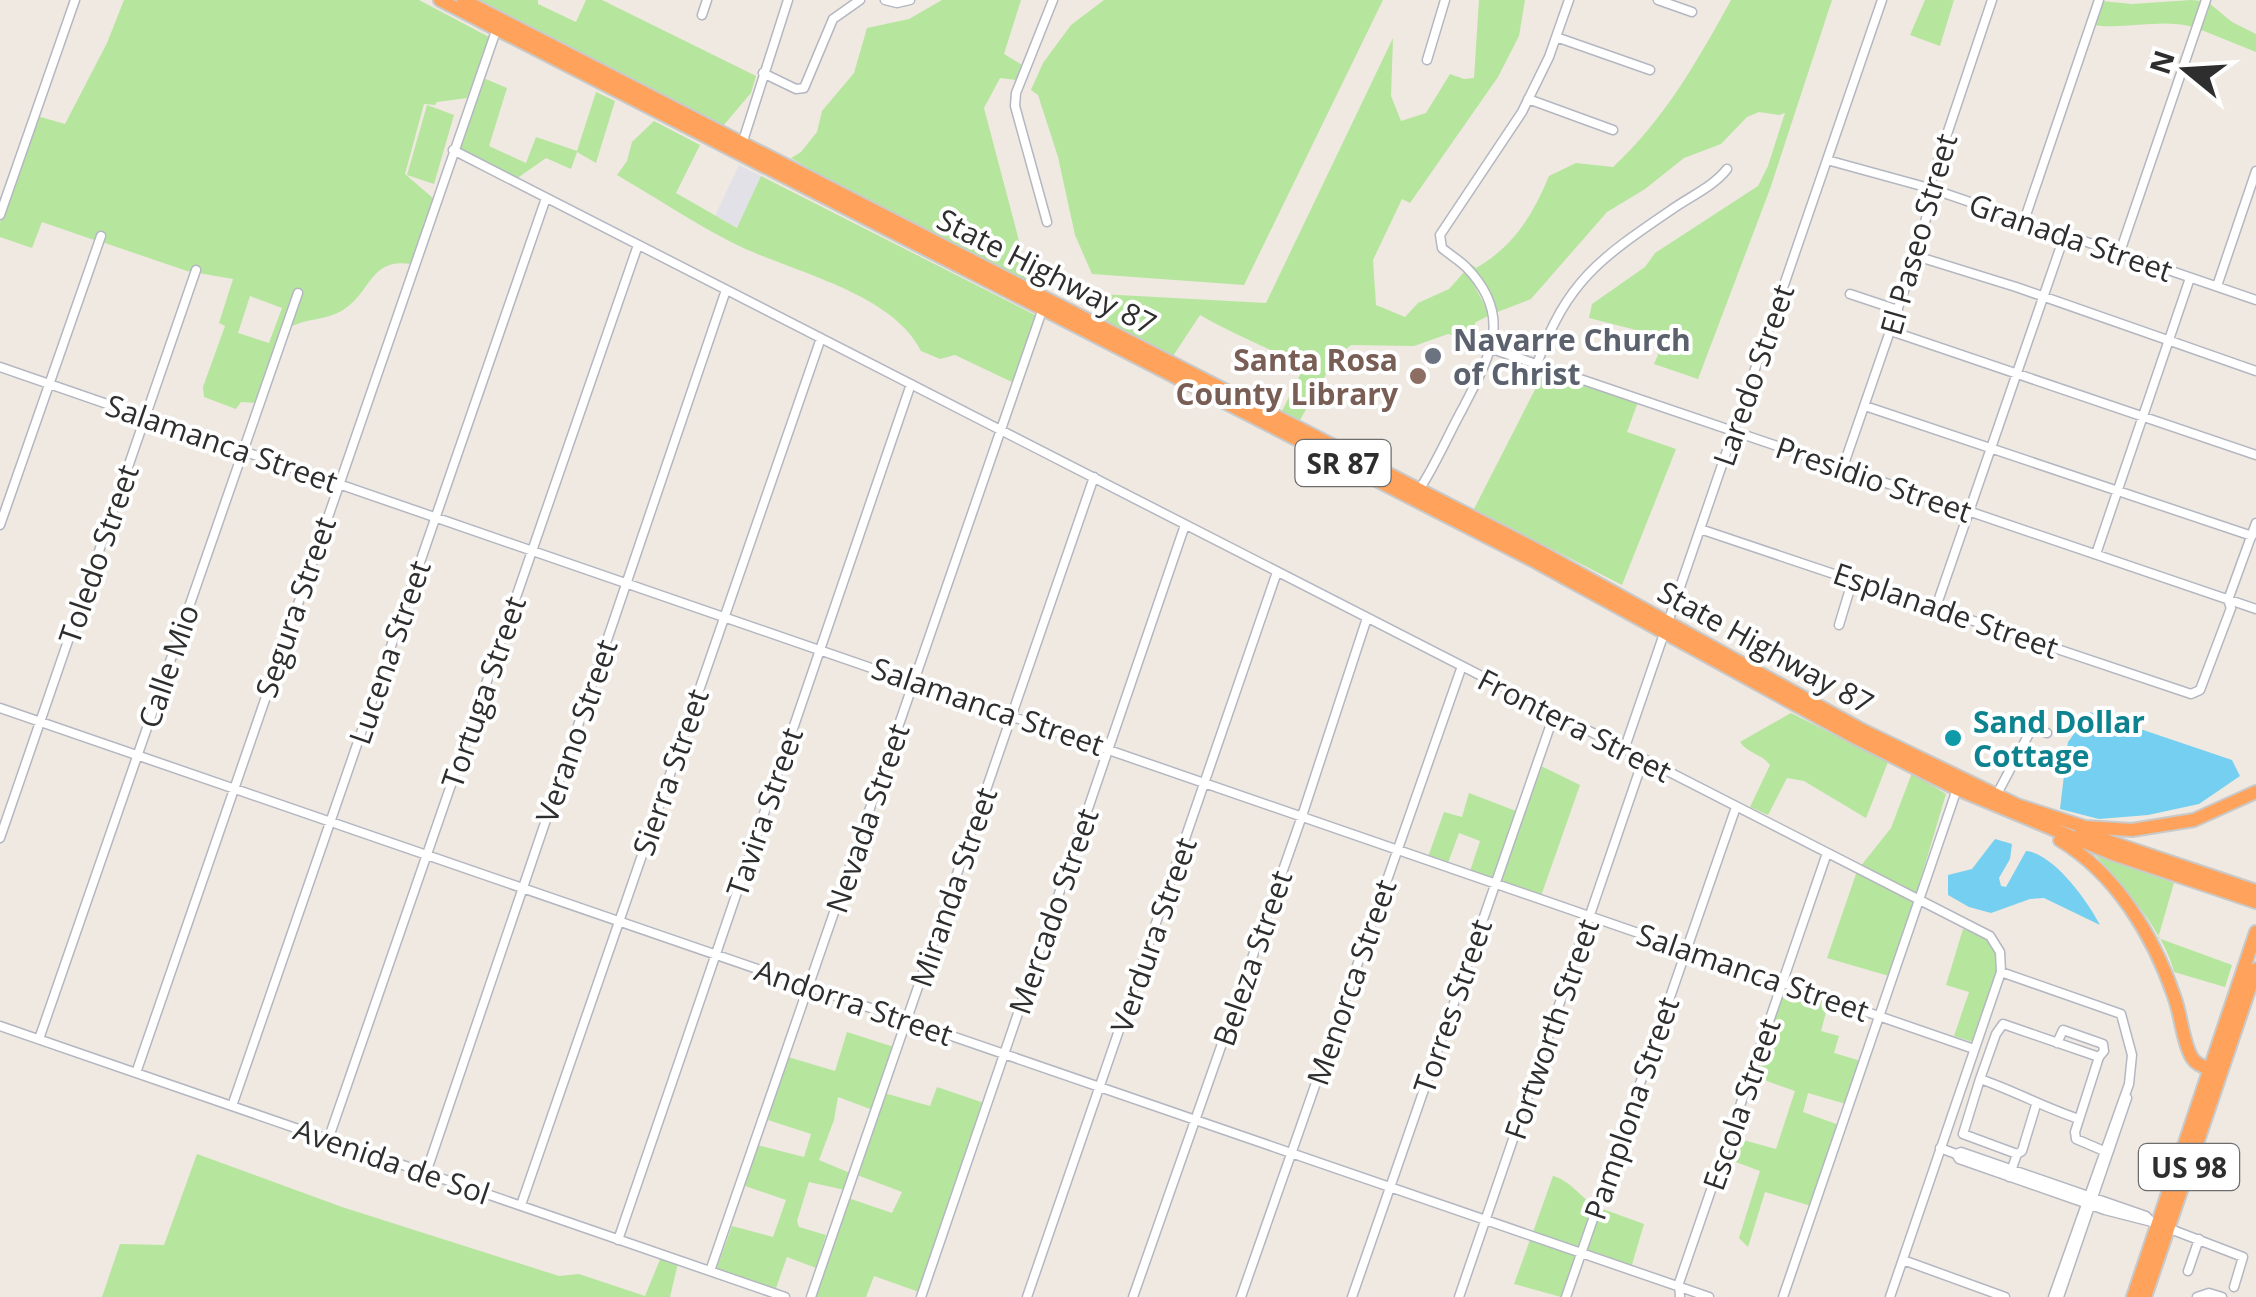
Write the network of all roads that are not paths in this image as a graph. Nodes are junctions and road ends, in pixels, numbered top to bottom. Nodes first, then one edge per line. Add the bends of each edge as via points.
1 (74, 0) edge
2 (440, 0) edge
3 (464, 0) edge
4 (707, 0) edge
5 (788, 0) edge
6 (860, 0) edge
7 (885, 0) edge
8 (910, 0) edge
9 (1053, 0) edge
10 (1444, 0) edge
11 (1569, 0) edge
12 (1658, 0) edge
13 (1882, 0) edge
14 (1992, 0) edge
15 (2098, 0) edge
16 (2206, 0) edge
17 (1692, 12) dead end
18 (702, 15) dead end
19 (496, 29) junction
20 (1556, 37) junction
21 (1427, 60) dead end
22 (591, 66) junction
23 (1650, 70) dead end
24 (763, 73) junction
25 (1528, 99) junction
26 (1614, 130) dead end
27 (740, 148) junction
28 (454, 150) junction
29 (1827, 160) junction
30 (1727, 169) dead end
31 (2256, 172) edge
32 (1929, 188) junction
33 (546, 198) junction
34 (0, 215) edge
35 (2024, 221) junction
36 (1047, 222) dead end
37 (2066, 234) junction
38 (101, 236) dead end
39 (934, 241) junction
40 (638, 244) junction
41 (2120, 252) junction
42 (1916, 256) junction
43 (196, 270) dead end
44 (2190, 278) junction
45 (2217, 286) junction
46 (726, 290) junction
47 (298, 294) dead end
48 (1850, 294) dead end
49 (2044, 298) junction
50 (2256, 300) edge
51 (1043, 308) junction
52 (1898, 310) junction
53 (1890, 331) junction
54 (821, 338) junction
55 (2169, 342) junction
56 (1142, 348) junction
57 (1492, 349) junction
58 (1537, 364) junction
59 (0, 366) edge
60 (2256, 371) edge
61 (2017, 373) junction
62 (48, 384) junction
63 (912, 384) junction
64 (1865, 406) junction
65 (2144, 415) junction
66 (147, 416) junction
67 (1002, 430) junction
68 (1734, 432) junction
69 (1990, 447) junction
70 (242, 449) junction
71 (1336, 453) junction
72 (2256, 454) edge
73 (1843, 467) junction
74 (1094, 478) junction
75 (338, 483) junction
76 (1419, 490) junction
77 (2118, 491) junction
78 (1968, 510) junction
79 (435, 516) junction
80 (2256, 524) edge
81 (1184, 525) junction
82 (0, 526) edge
83 (1700, 529) junction
84 (2254, 537) edge
85 (1509, 548) junction
86 (532, 549) junction
87 (2096, 554) junction
88 (1278, 572) junction
89 (1852, 579) junction
90 (628, 582) junction
91 (2228, 600) junction
92 (1936, 606) junction
93 (2256, 610) edge
94 (724, 616) junction
95 (1367, 618) junction
96 (1838, 625) dead end
97 (1667, 626) junction
98 (822, 648) junction
99 (1462, 666) junction
100 (915, 681) junction
101 (0, 708) edge
102 (1554, 715) junction
103 (1013, 716) junction
104 (40, 722) junction
105 (2047, 733) dead end
106 (1110, 748) junction
107 (1624, 750) junction
108 (138, 756) junction
109 (1643, 760) junction
110 (1205, 782) junction
111 (232, 787) junction
112 (1957, 789) junction
113 (2256, 792) edge
114 (1996, 796) junction
115 (1736, 807) junction
116 (2026, 814) junction
117 (1302, 816) junction
118 (331, 822) junction
119 (0, 838) edge
120 (1397, 848) junction
121 (1827, 853) junction
122 (426, 854) junction
123 (2156, 869) junction
124 (2201, 873) junction
125 (1495, 882) junction
126 (523, 888) junction
127 (2256, 891) edge
128 (1920, 900) junction
129 (2256, 902) edge
130 (1590, 915) junction
131 (618, 921) junction
132 (2256, 932) edge
133 (1686, 948) junction
134 (714, 954) junction
135 (2256, 970) edge
136 (2001, 972) junction
137 (1783, 982) junction
138 (809, 987) junction
139 (1879, 1016) junction
140 (906, 1020) junction
141 (0, 1026) edge
142 (38, 1039) junction
143 (2057, 1043) junction
144 (1974, 1049) junction
145 (1004, 1054) junction
146 (2099, 1057) junction
147 (2210, 1069) junction
148 (136, 1073) junction
149 (1980, 1079) junction
150 (2129, 1084) junction
151 (1100, 1088) junction
152 (2203, 1090) junction
153 (2036, 1105) junction
154 (232, 1106) junction
155 (2079, 1119) junction
156 (1195, 1120) junction
157 (328, 1140) junction
158 (1940, 1148) junction
159 (2104, 1151) junction
160 (1292, 1154) junction
161 (2017, 1154) junction
162 (426, 1173) junction
163 (2011, 1174) junction
164 (2184, 1181) junction
165 (1389, 1188) junction
166 (2088, 1201) junction
167 (521, 1206) junction
168 (1484, 1222) junction
169 (2156, 1224) junction
170 (618, 1240) junction
171 (2199, 1240) junction
172 (1581, 1254) junction
173 (1903, 1260) junction
174 (710, 1271) junction
175 (2188, 1271) dead end
176 (2234, 1287) dead end
177 (1680, 1292) edge
178 (785, 1297) edge
179 (811, 1297) edge
180 (921, 1297) edge
181 (1027, 1297) edge
182 (1133, 1297) edge
183 (1241, 1297) edge
184 (1352, 1297) edge
185 (1459, 1297) edge
186 (1566, 1297) edge
187 (1708, 1297) edge
188 (1783, 1297) edge
189 (1890, 1297) edge
190 (2005, 1297) edge
191 (2056, 1297) edge
192 (2133, 1297) edge
193 (2145, 1297) edge
194 (2197, 1297) edge
195 (2222, 1297) edge

1 - 34 street
2 - 19 highway, SR 87
3 - 22 highway, State Highway 87 / SR 87
4 - 18 street
5 - 24 street
6 - 24 street via 833,18 804,88
7 - 8 street
9 - 36 street via 1015,106
10 - 21 street
11 - 20 street
12 - 17 street
13 - 29 street, Laredo Street
14 - 32 street, El Paseo Street
15 - 35 street
16 - 41 street
19 - 22 street via 506,27
19 - 27 highway, SR 87
19 - 28 street, Segura Street
20 - 23 street
20 - 25 street
22 - 27 highway, State Highway 87 / SR 87
24 - 27 street
25 - 26 street
25 - 57 street via 1440,235 1442,248 1466,267 1489,304
27 - 39 highway, State Highway 87 / SR 87
27 - 51 highway, SR 87
28 - 33 street, Frontera Street
28 - 75 street, Segura Street
29 - 32 street, Granada Street
29 - 68 street, Laredo Street
30 - 58 street via 1587,274 1557,314
31 - 45 street
32 - 35 street, Granada Street
32 - 42 street, El Paseo Street
33 - 40 street, Frontera Street
33 - 79 street, Lucena Street
35 - 37 street, Granada Street
37 - 41 street, Granada Street
37 - 49 street
38 - 62 street
39 - 51 street via 1038,299
39 - 56 highway, State Highway 87 / SR 87
40 - 46 street, Frontera Street
40 - 86 street, Tortuga Street
41 - 44 street, Granada Street
42 - 49 street
42 - 52 street, El Paseo Street
43 - 66 street, Toledo Street
44 - 45 street, Granada Street
44 - 55 street
45 - 50 street, Granada Street
46 - 54 street, Frontera Street
46 - 90 street, Verano Street
47 - 70 street, Calle Mio
48 - 52 street
49 - 55 street
49 - 61 street
51 - 56 street
51 - 67 street, Nevada Street
51 - 71 highway, SR 87
52 - 53 street, El Paseo Street
53 - 61 street
53 - 64 street, El Paseo Street
54 - 63 street, Frontera Street
54 - 94 street, Sierra Street
55 - 60 street
55 - 65 street
56 - 71 highway, State Highway 87 / SR 87
57 - 58 street, Presidio Street
57 - 76 street
58 - 68 street, Presidio Street
59 - 62 street, Salamanca Street
61 - 65 street
61 - 69 street
62 - 66 street, Salamanca Street
62 - 82 street
63 - 67 street, Frontera Street
63 - 98 street, Tavira Street
64 - 69 street
64 - 73 street, El Paseo Street
65 - 72 street
65 - 77 street
66 - 70 street, Salamanca Street
66 - 104 street, Toledo Street
67 - 74 street, Frontera Street
67 - 100 street, Nevada Street
68 - 73 street, Presidio Street
68 - 83 street, Laredo Street
69 - 77 street
69 - 78 street
70 - 75 street, Salamanca Street
70 - 108 street, Calle Mio
71 - 76 highway, State Highway 87 / SR 87
71 - 85 highway, SR 87
73 - 78 street, Presidio Street
74 - 81 street, Frontera Street
74 - 103 street, Miranda Street
75 - 79 street, Salamanca Street
75 - 111 street, Segura Street
76 - 85 street via 1433,505
76 - 97 highway, State Highway 87 / SR 87
77 - 84 street
77 - 87 street
78 - 87 street, Presidio Street
78 - 92 street
79 - 86 street, Salamanca Street
79 - 118 street, Lucena Street
80 - 84 street
81 - 88 street, Frontera Street
81 - 106 street, Mercado Street
83 - 89 street, Esplanade Street
83 - 97 street, Laredo Street
84 - 91 street
85 - 97 highway, SR 87
86 - 90 street, Salamanca Street
86 - 122 street, Tortuga Street
87 - 91 street, Presidio Street
88 - 95 street, Frontera Street
88 - 110 street, Verdura Street
89 - 92 street, Esplanade Street
89 - 96 street
90 - 94 street, Salamanca Street
90 - 126 street, Verano Street
91 - 92 street, Esplanade Street via 2231,608 2208,671 2191,694
91 - 93 street, Presidio Street
94 - 98 street, Salamanca Street
94 - 131 street, Sierra Street
95 - 99 street, Frontera Street
95 - 117 street, Beleza Street
97 - 107 street, Laredo Street
97 - 112 highway, SR 87 via 1856,738
97 - 114 highway, State Highway 87 / SR 87
98 - 100 street, Salamanca Street
98 - 134 street, Tavira Street
99 - 102 street, Frontera Street
99 - 120 street, Menorca Street
100 - 103 street, Salamanca Street
100 - 138 street, Nevada Street
101 - 104 street, Andorra Street
102 - 107 street, Frontera Street
102 - 125 street, Torres Street
103 - 106 street, Salamanca Street
103 - 140 street, Miranda Street
104 - 108 street, Andorra Street
104 - 119 street, Toledo Street
105 - 114 street via 2032,728
106 - 110 street, Salamanca Street
106 - 145 street, Mercado Street
107 - 109 street, Frontera Street
108 - 111 street, Andorra Street
108 - 142 street, Calle Mio
109 - 115 street, Frontera Street
109 - 130 street, Fortworth Street
110 - 117 street, Salamanca Street
110 - 151 street, Verdura Street
111 - 118 street, Andorra Street
111 - 148 street, Segura Street
112 - 116 highway, SR 87
112 - 128 street
113 - 116 highway via 2200,818 2140,830
114 - 116 highway, State Highway 87 / SR 87
115 - 121 street, Frontera Street
115 - 133 street, Pamplona Street
116 - 123 highway, SR 87
116 - 124 highway, SR 87
116 - 147 highway via 2091,862 2131,910 2167,977 2189,1053
117 - 120 street, Salamanca Street
117 - 156 street, Beleza Street
118 - 122 street, Andorra Street
118 - 154 street, Lucena Street
120 - 125 street, Salamanca Street
120 - 160 street, Menorca Street
121 - 128 street, Frontera Street
121 - 137 street, Escola Street
122 - 126 street, Andorra Street
122 - 157 street, Tortuga Street
123 - 124 highway
123 - 129 highway, SR 87
124 - 127 highway, SR 87
125 - 130 street, Salamanca Street
125 - 165 street, Torres Street
126 - 131 street, Andorra Street
126 - 162 street, Verano Street
128 - 136 street, Frontera Street via 1990,936
128 - 139 street
130 - 133 street, Salamanca Street
130 - 168 street, Fortworth Street
131 - 134 street, Andorra Street
131 - 167 street, Sierra Street
132 - 147 highway, US 98
133 - 137 street, Salamanca Street
133 - 172 street, Pamplona Street
134 - 138 street, Andorra Street
134 - 170 street, Tavira Street
135 - 164 highway, US 98
136 - 144 street
136 - 150 street via 2121,1014 2132,1056
137 - 139 street, Salamanca Street
137 - 177 street, Escola Street
138 - 140 street, Andorra Street
138 - 174 street, Nevada Street
139 - 144 street, Salamanca Street
139 - 188 street
140 - 145 street, Andorra Street
140 - 179 street, Miranda Street
141 - 142 street, Avenida de Sol
142 - 148 street, Avenida de Sol
143 - 146 street
143 - 146 street via 2063,1030 2094,1038 2104,1048
143 - 149 street via 2003,1024
144 - 158 street
145 - 151 street, Andorra Street
145 - 180 street, Mercado Street
146 - 155 street
147 - 152 highway, US 98
148 - 154 street, Avenida de Sol
149 - 153 street
149 - 161 street via 1963,1134
150 - 159 street
150 - 166 street
151 - 156 street, Andorra Street
151 - 181 street, Verdura Street
152 - 164 highway
152 - 169 highway, US 98
153 - 155 street
153 - 161 street
154 - 157 street, Avenida de Sol
155 - 159 street via 2076,1139
156 - 160 street, Andorra Street
156 - 182 street, Beleza Street
157 - 162 street, Avenida de Sol
158 - 163 street
158 - 173 street
159 - 166 street
160 - 165 street, Andorra Street
160 - 183 street, Menorca Street
161 - 163 street
162 - 167 street, Avenida de Sol
163 - 166 street
164 - 169 highway, US 98
165 - 168 street, Andorra Street
165 - 184 street, Torres Street
166 - 169 street
166 - 191 street
167 - 170 street, Avenida de Sol
168 - 172 street, Andorra Street
168 - 185 street, Fortworth Street
169 - 171 street
169 - 192 highway, US 98
169 - 193 highway, US 98
170 - 174 street, Avenida de Sol
171 - 175 street
171 - 176 street via 2243,1257
172 - 177 street, Andorra Street
172 - 186 street, Pamplona Street
173 - 189 street
173 - 190 street
174 - 178 street, Avenida de Sol
177 - 187 street, Andorra Street
194 - 195 street

